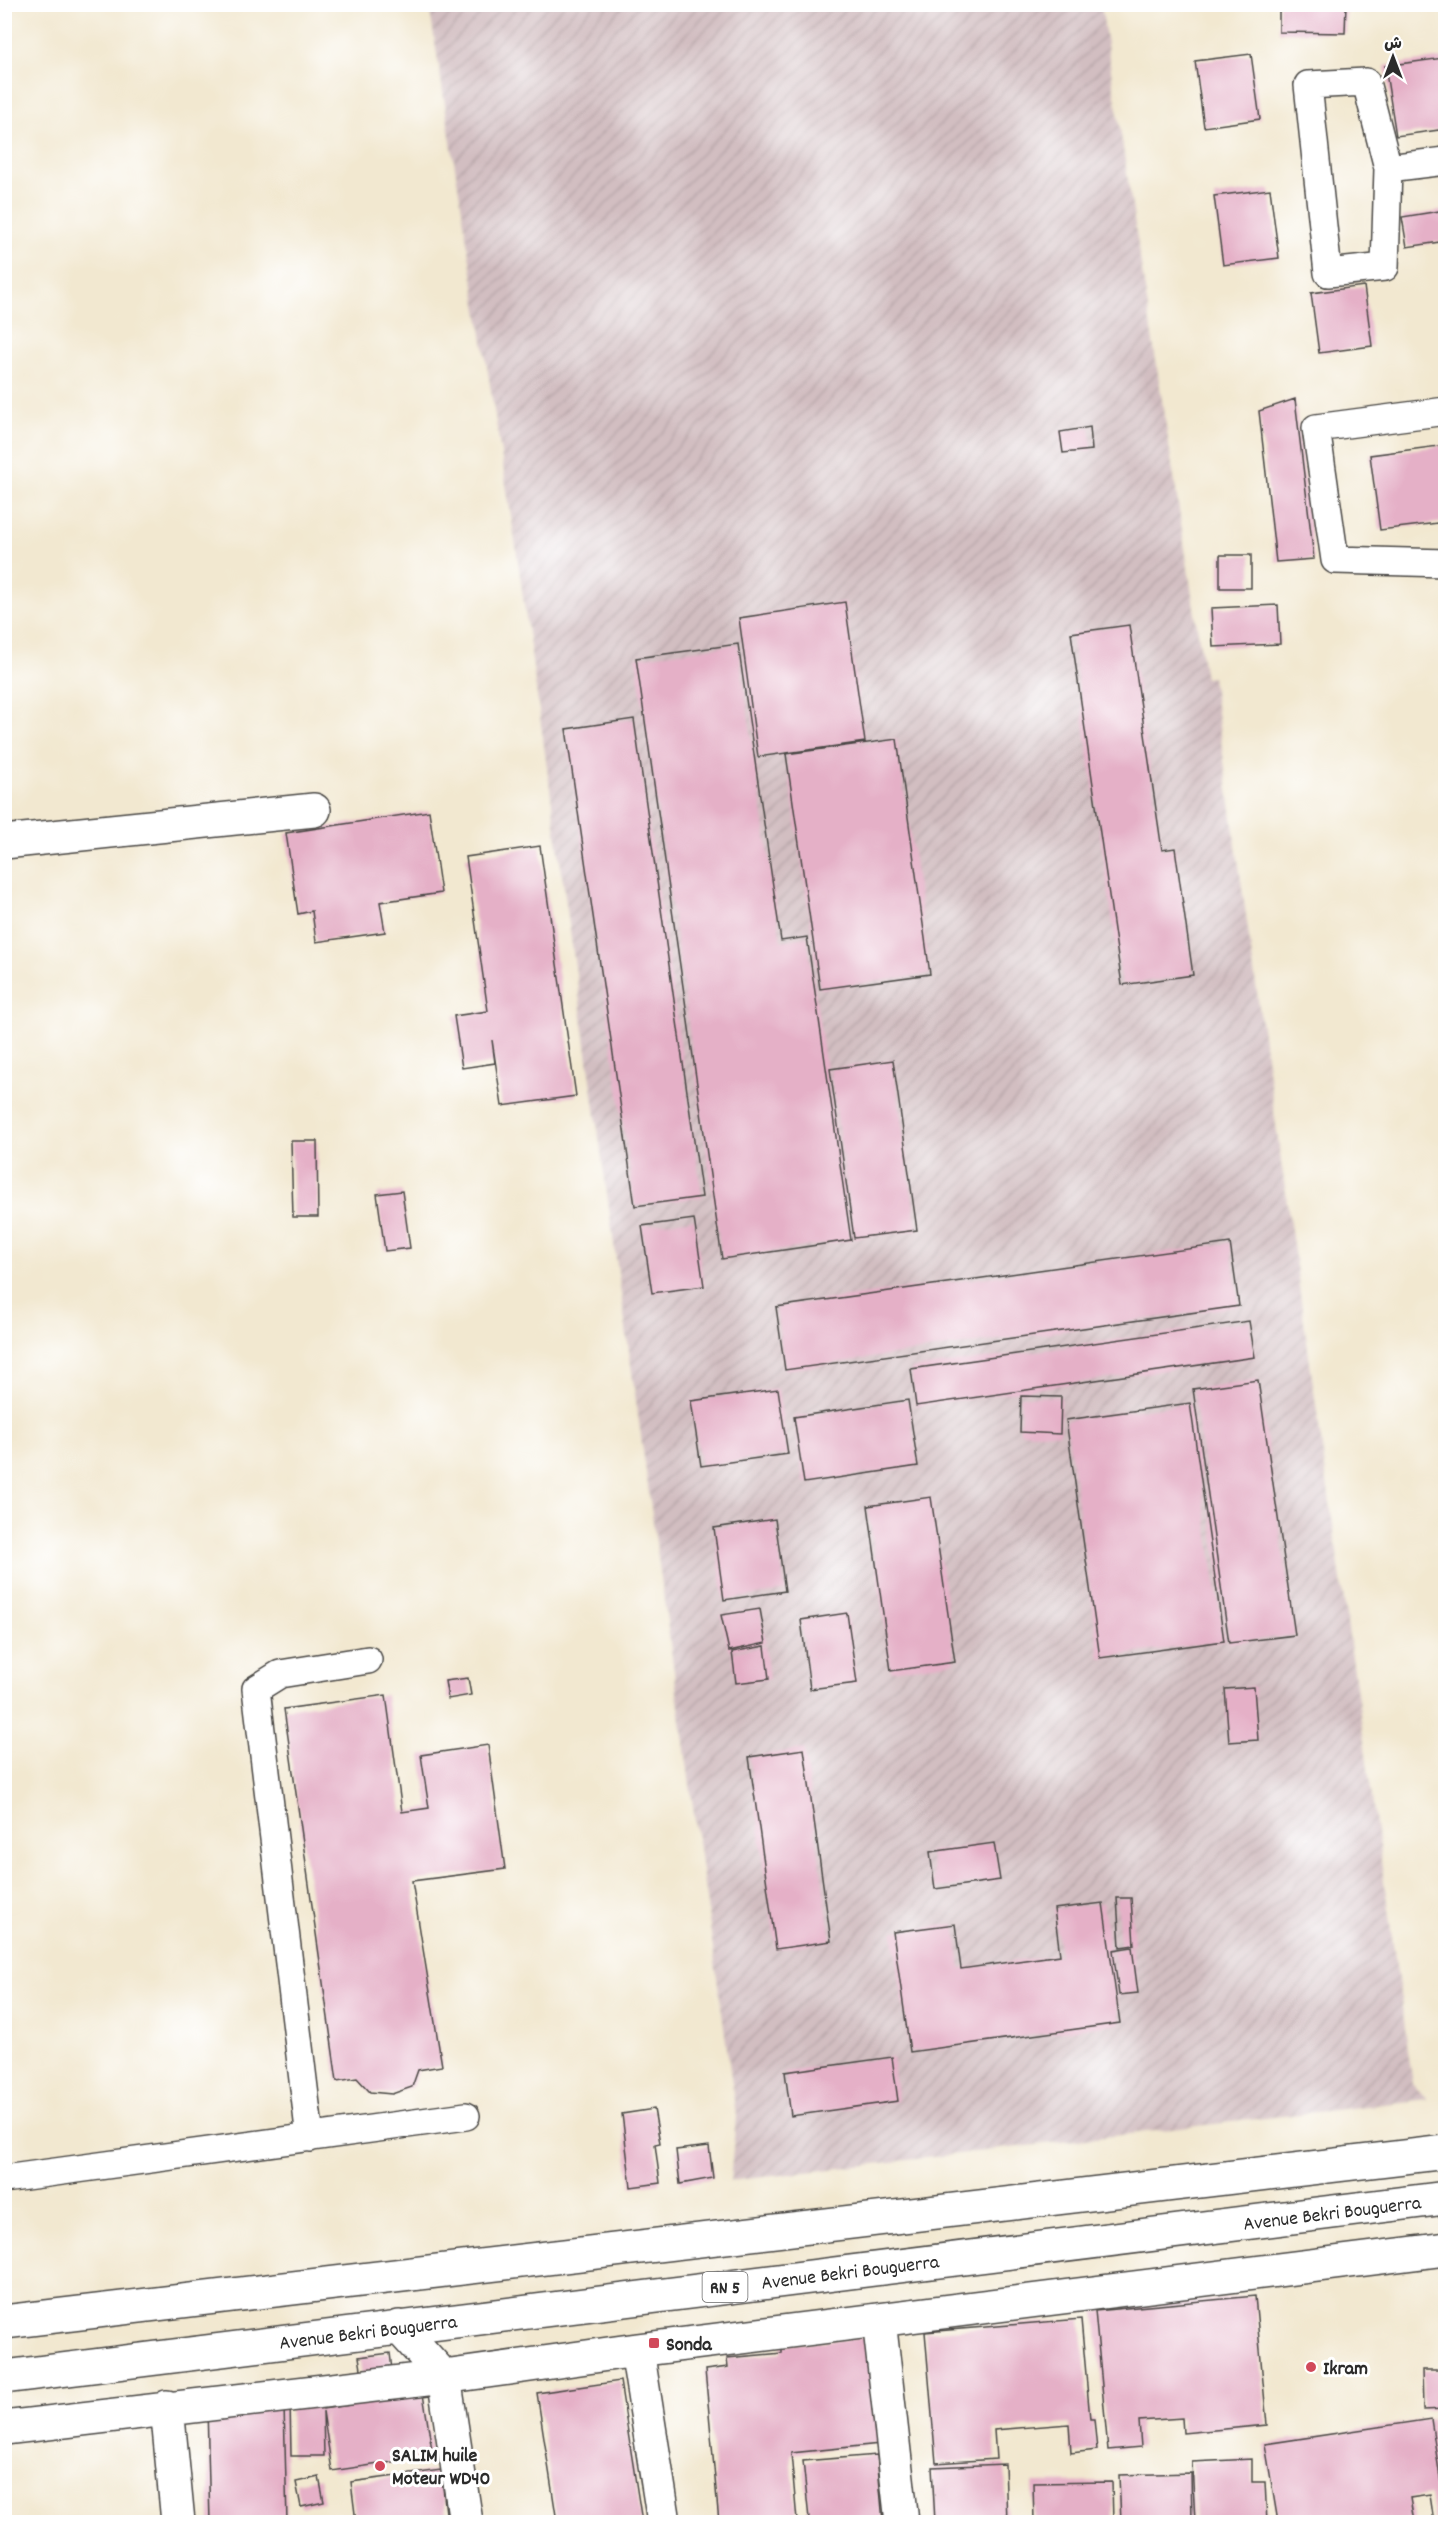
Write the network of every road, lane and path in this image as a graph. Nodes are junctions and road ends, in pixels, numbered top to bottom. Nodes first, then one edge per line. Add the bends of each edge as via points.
1 (1446, 162) edge
2 (1388, 168) junction
3 (1446, 411) edge
4 (1446, 563) edge
5 (314, 810) dead end
6 (4, 842) edge
7 (368, 1660) dead end
8 (466, 2116) dead end
9 (310, 2138) junction
10 (1446, 2152) edge
11 (4, 2179) edge
12 (1446, 2198) edge
13 (1446, 2249) edge
14 (879, 2320) junction
15 (4, 2322) edge
16 (399, 2327) junction
17 (637, 2350) junction
18 (4, 2377) edge
19 (444, 2377) junction
20 (167, 2407) junction
21 (4, 2428) edge
22 (178, 2523) edge
23 (466, 2523) edge
24 (664, 2523) edge
25 (902, 2523) edge

1 - 2 lane
2 - 2 lane via 1366,82 1308,85 1328,273 1385,267
3 - 4 lane via 1316,428 1335,560
5 - 6 main road
7 - 9 lane via 280,1674 256,1689
8 - 9 lane
9 - 11 lane
10 - 15 main road
12 - 16 main road, Avenue Bekri Bouguerra / RN 5
13 - 14 main road
14 - 17 main road
14 - 25 main road
16 - 18 main road, Avenue Bekri Bouguerra / RN 5
16 - 19 main road
17 - 19 main road
17 - 24 main road
19 - 20 main road
19 - 23 main road
20 - 21 main road
20 - 22 main road

